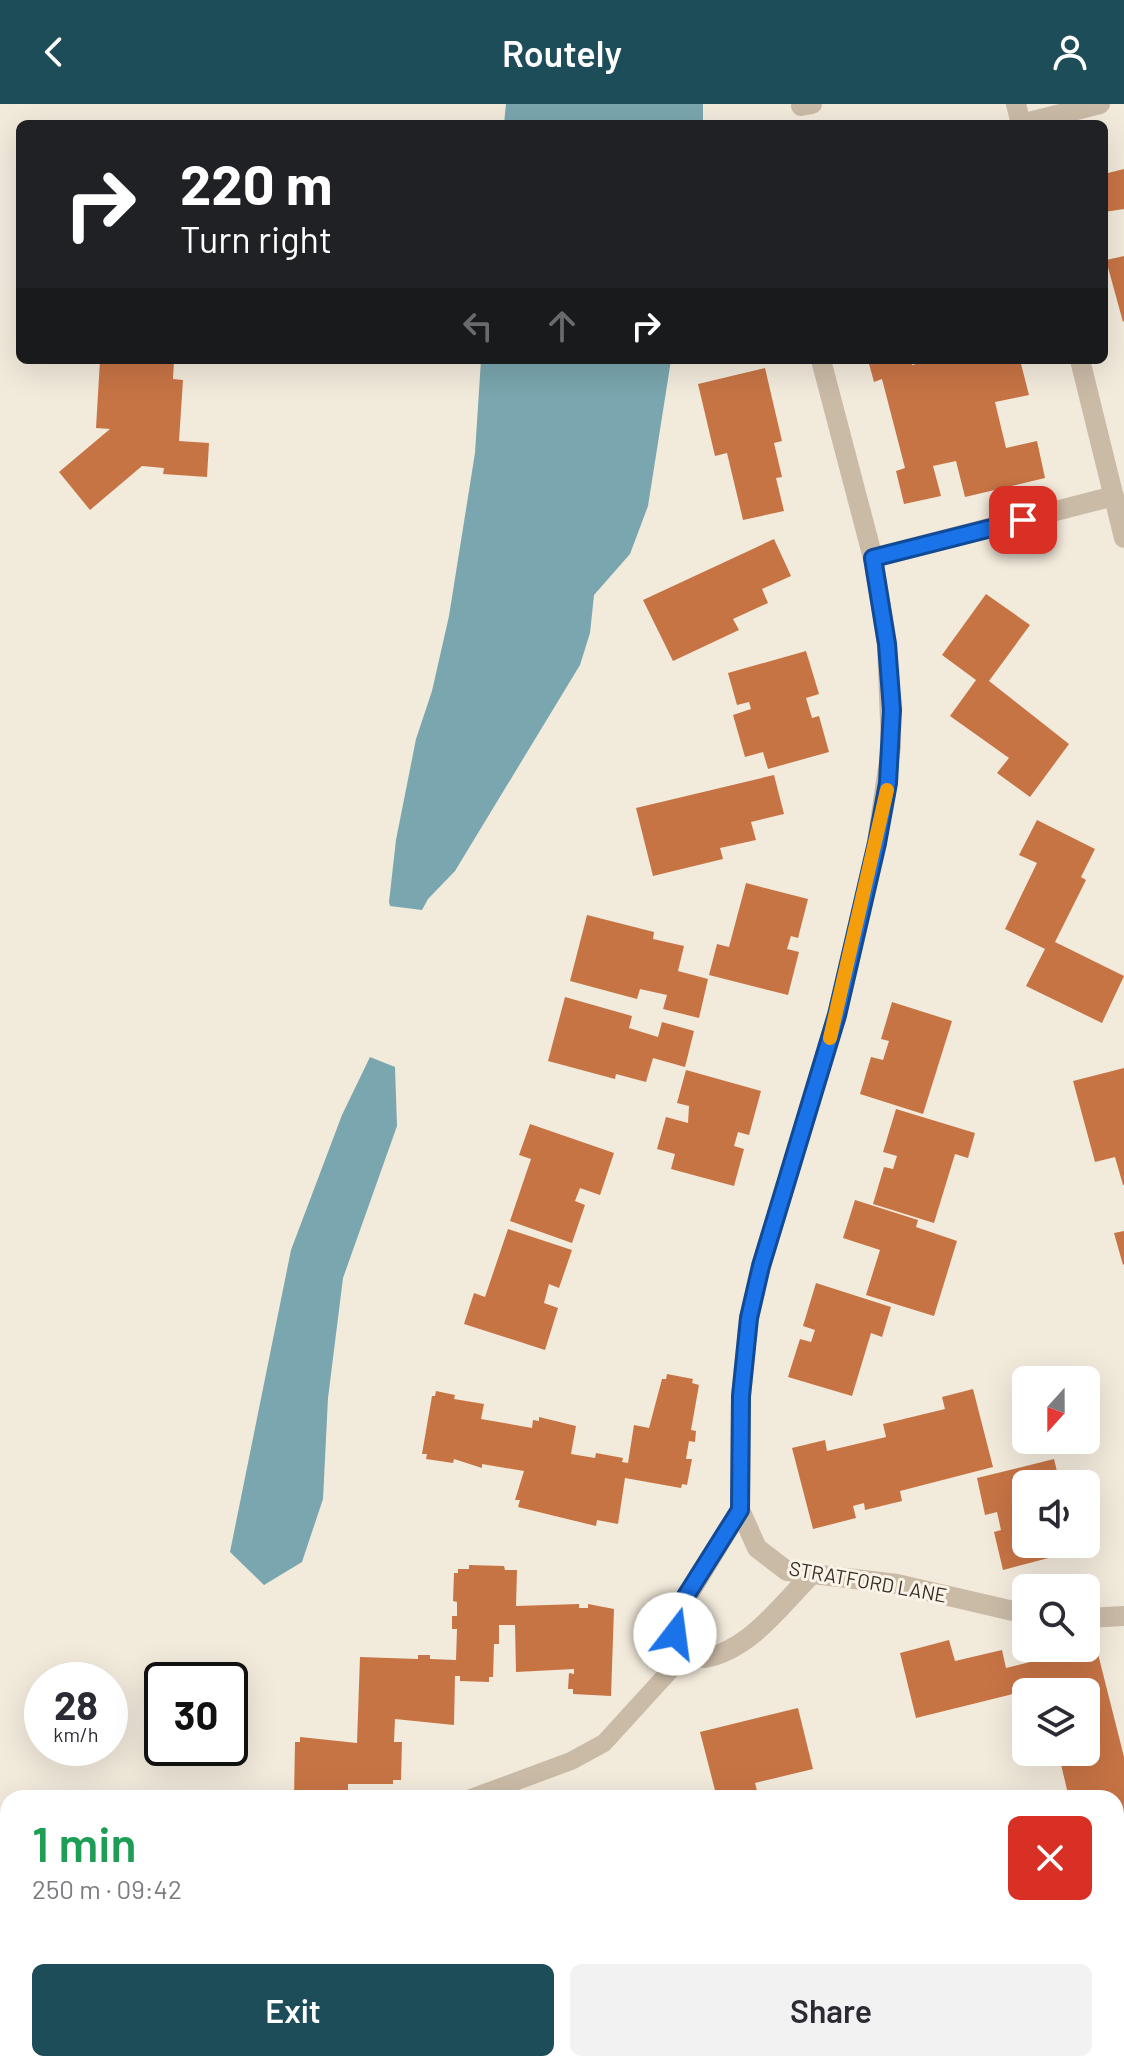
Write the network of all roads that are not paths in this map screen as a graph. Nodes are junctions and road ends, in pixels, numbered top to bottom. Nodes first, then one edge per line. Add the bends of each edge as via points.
1 (1100, 104) edge
2 (1037, 120) edge
3 (822, 364) edge
4 (1081, 364) edge
5 (1114, 496) junction
6 (1124, 538) edge
7 (873, 558) junction
8 (740, 1510) junction
9 (810, 1576) junction
10 (1012, 1611) edge
11 (1124, 1616) edge
12 (1100, 1617) edge
13 (687, 1652) junction
14 (493, 1790) edge

1 - 2 street
3 - 7 street
4 - 5 street
5 - 6 street
5 - 7 street
7 - 8 street via 891,688 888,783 837,1015 749,1318 741,1396
8 - 9 street, STRATFORD LANE via 766,1558 787,1571
8 - 13 street via 678,1612 675,1634
9 - 10 street, STRATFORD LANE via 897,1584
9 - 13 street via 746,1638 713,1656
11 - 12 street
13 - 14 lane via 604,1743

